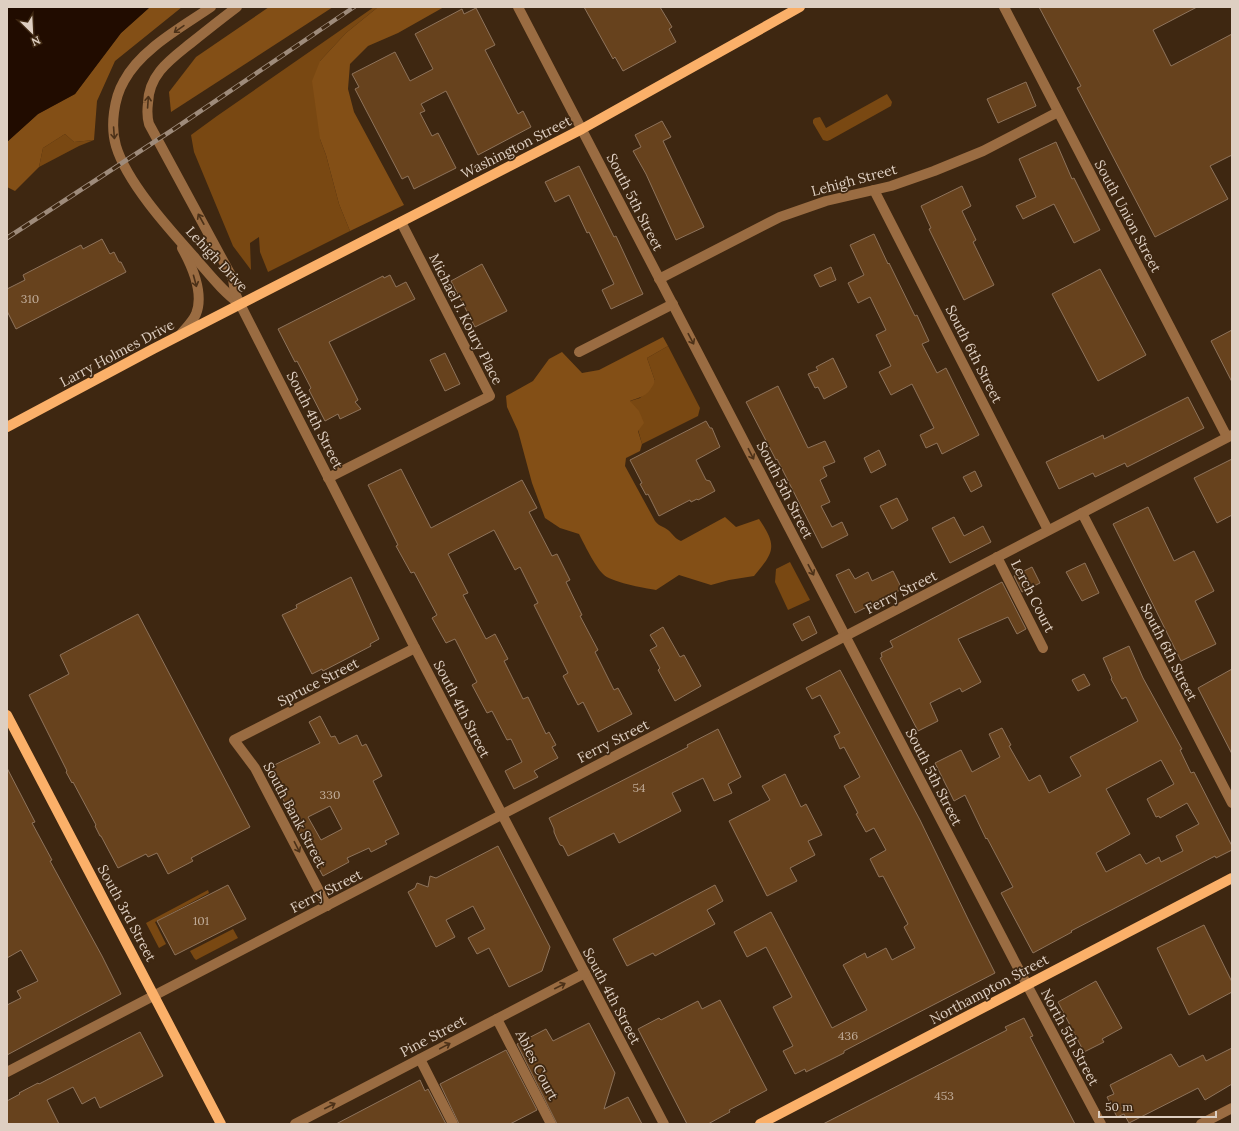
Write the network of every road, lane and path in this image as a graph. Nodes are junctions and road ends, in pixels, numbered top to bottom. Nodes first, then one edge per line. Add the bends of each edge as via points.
1 (211, 7) edge
2 (237, 7) edge
3 (518, 7) edge
4 (800, 7) edge
5 (1004, 7) edge
6 (1058, 112) junction
7 (582, 129) junction
8 (874, 190) junction
9 (401, 222) junction
10 (173, 233) junction
11 (660, 279) junction
12 (240, 304) junction
13 (673, 304) junction
14 (181, 334) junction
15 (579, 352) dead end
16 (7, 427) edge
17 (1230, 436) edge
18 (328, 478) junction
19 (1082, 513) junction
20 (1048, 530) junction
21 (997, 557) junction
22 (845, 636) junction
23 (415, 648) junction
24 (1043, 648) dead end
25 (7, 715) edge
26 (234, 740) joint
27 (1232, 803) edge
28 (502, 815) junction
29 (1232, 878) edge
30 (327, 906) junction
31 (585, 973) junction
32 (1027, 985) junction
33 (154, 995) junction
34 (497, 1019) junction
35 (420, 1059) junction
36 (7, 1072) edge
37 (1232, 1108) edge
38 (222, 1124) edge
39 (295, 1124) edge
40 (453, 1124) edge
41 (551, 1124) edge
42 (664, 1124) edge
43 (760, 1124) edge
44 (1101, 1124) edge
45 (1202, 1124) edge

1 -> 10 street, Lehigh Drive via 145,54 130,71 116,102 114,133 118,151 136,184
12 -> 2 street, Lehigh Drive via 233,279 156,138 147,115 149,92 158,72 176,54
3 - 7 street, South 5th Street
4 - 7 main road, Washington Street
5 - 6 street, South Union Street
6 - 8 street, Lehigh Street via 971,156 912,179
6 - 17 street, South Union Street
7 - 9 main road, Washington Street
7 - 11 street, South 5th Street
8 - 11 street, Lehigh Street via 790,212
8 - 20 street, South 6th Street
9 - 12 main road, Washington Street
9 - 18 street, Michael J. Koury Place via 490,396
10 - 12 street, Lehigh Drive via 228,295
10 -> 14 street via 189,262 197,288 196,313
11 - 13 street, South 5th Street
12 - 14 main road, Larry Holmes Drive
12 - 18 street, South 4th Street
13 - 15 street
13 -> 22 street, South 5th Street
14 - 16 main road, Larry Holmes Drive
17 - 19 street, Ferry Street
18 - 23 street, South 4th Street
19 - 20 street, Ferry Street
19 - 27 street, South 6th Street
20 - 21 street, Ferry Street
21 - 22 street, Ferry Street
21 - 24 street, Lerch Court
22 - 28 street, Ferry Street
22 - 32 street, South 5th Street
23 - 26 street, Spruce Street
23 - 28 street, South 4th Street
25 - 33 main road, South 3rd Street
26 -> 30 street, South Bank Street via 255,768
28 - 30 street, Ferry Street
28 - 31 street, South 4th Street
29 - 32 main road, Northampton Street
30 - 33 street, Ferry Street
34 -> 31 street, Pine Street
31 - 42 street, South 4th Street
32 - 43 main road, Northampton Street
32 - 44 street, North 5th Street
33 - 36 street, Ferry Street
33 - 38 main road, South 3rd Street
35 -> 34 street, Pine Street
34 - 41 street, Ables Court
39 -> 35 street, Pine Street
35 - 40 street
37 - 45 street

